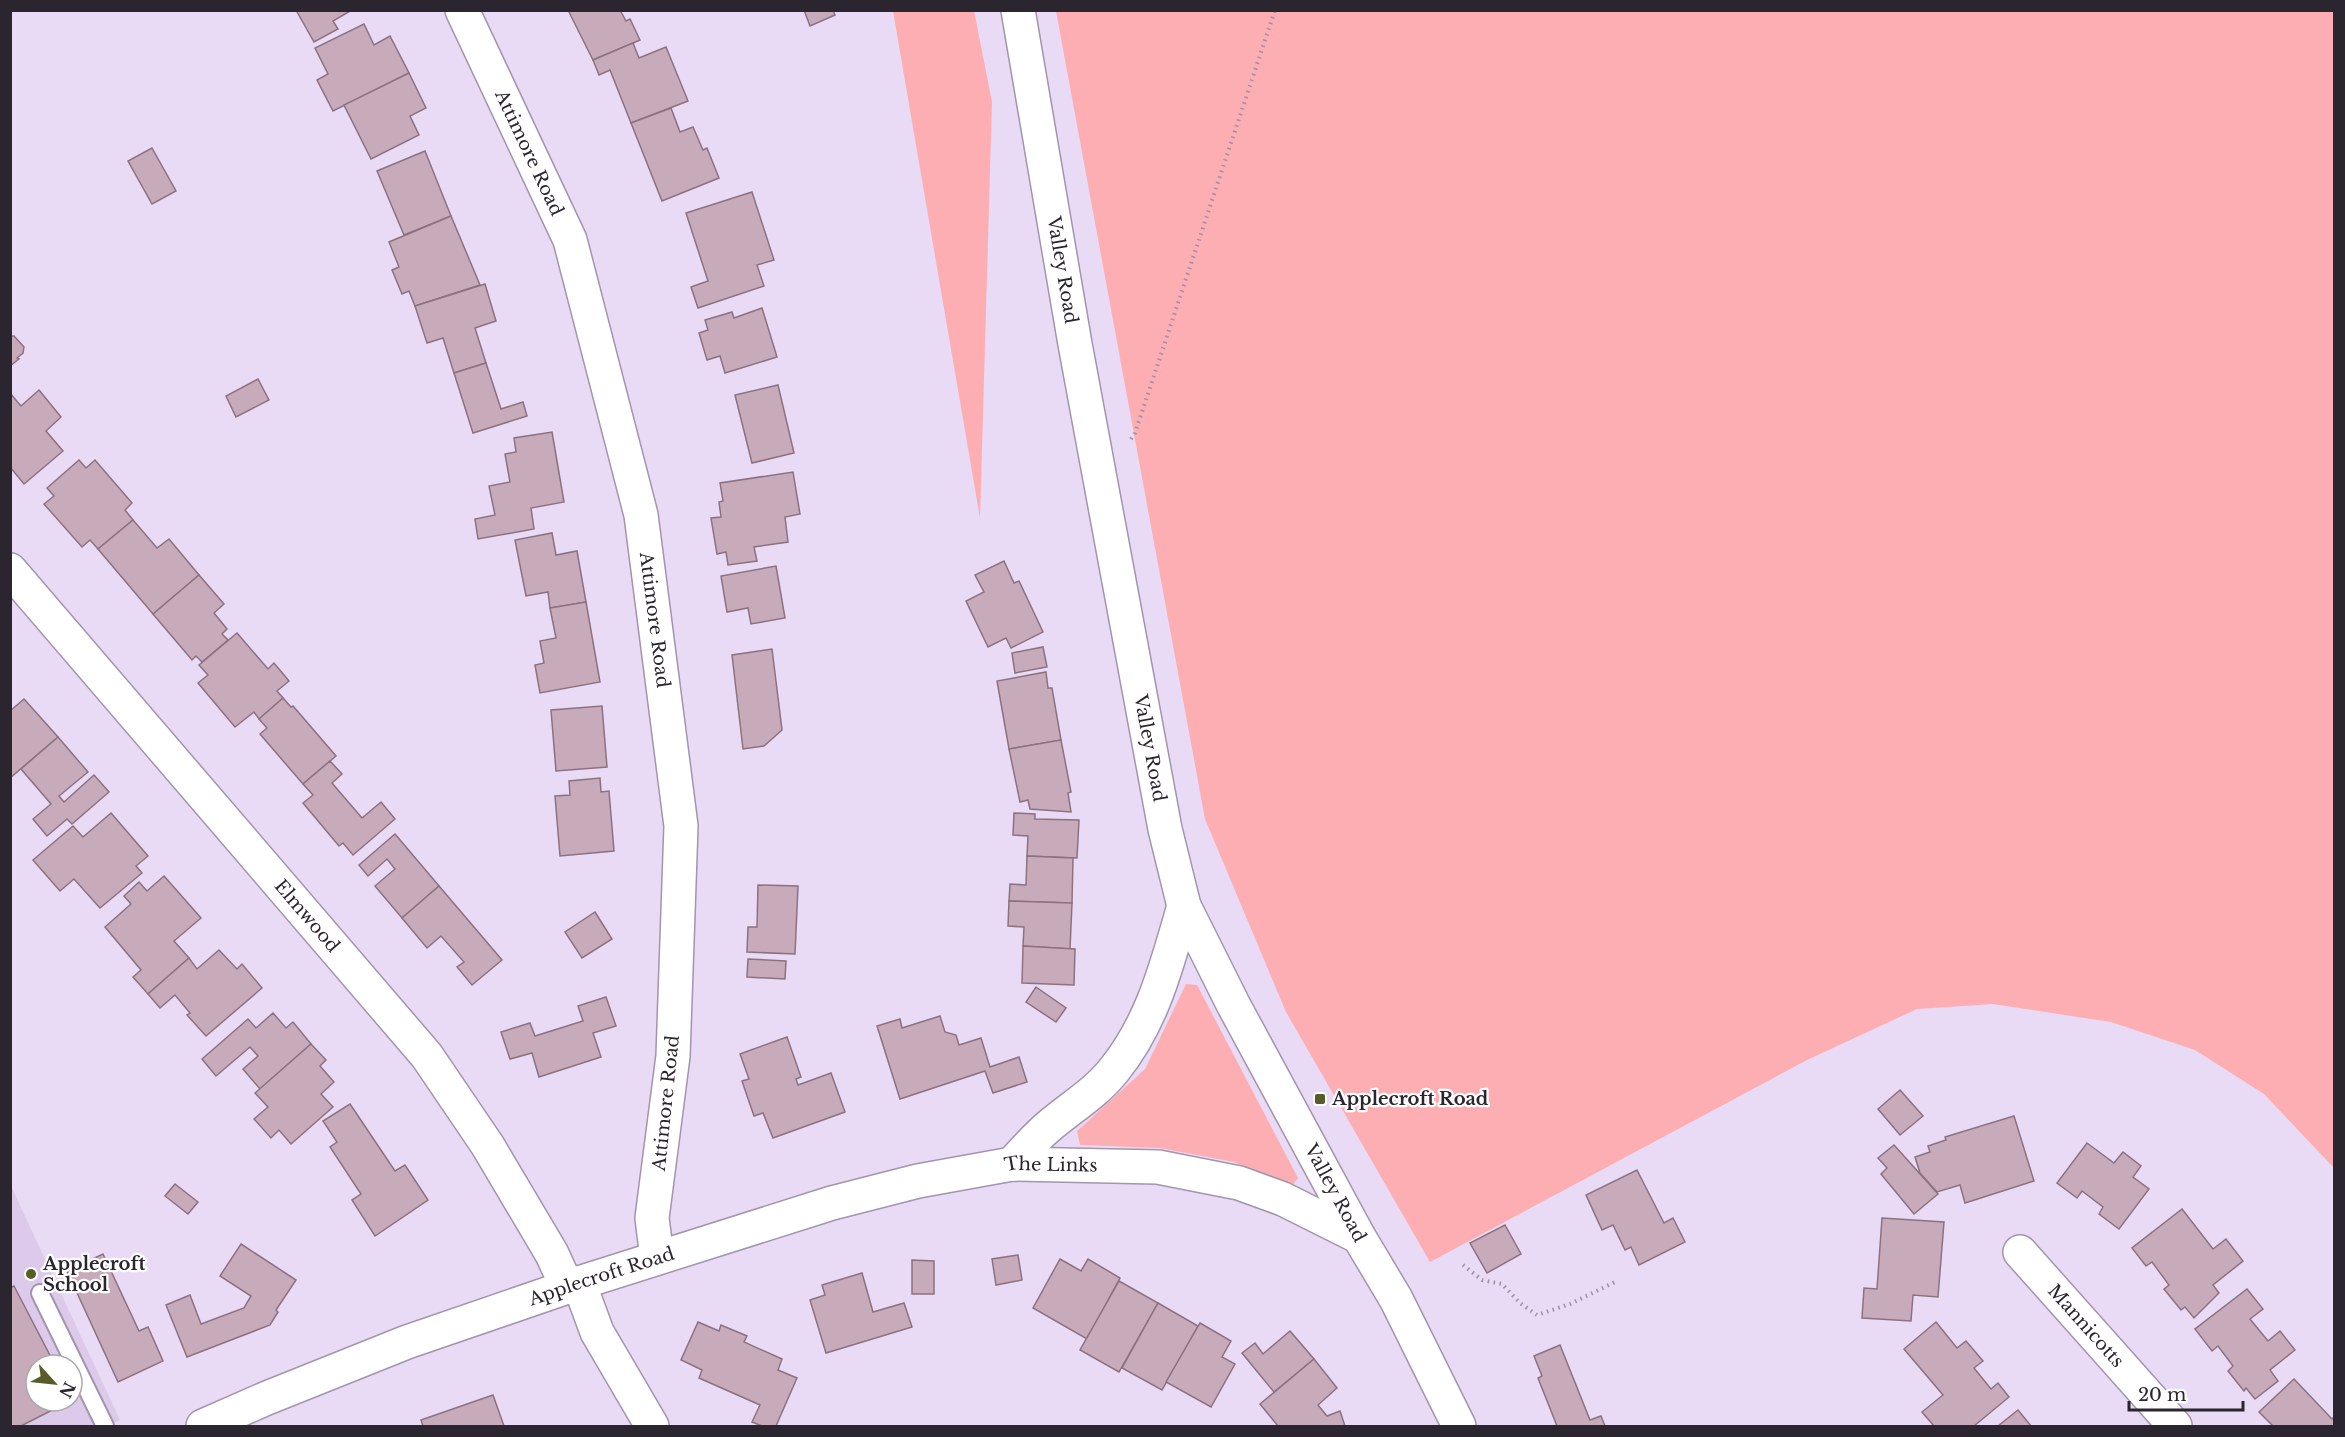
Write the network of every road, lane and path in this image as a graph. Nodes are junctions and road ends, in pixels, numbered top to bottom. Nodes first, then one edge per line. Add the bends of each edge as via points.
1 (462, 10) edge
2 (1018, 10) edge
3 (1275, 10) edge
4 (1100, 477) junction
5 (10, 570) edge
6 (1184, 906) junction
7 (1012, 1164) junction
8 (1359, 1237) junction
9 (2020, 1252) dead end
10 (657, 1258) junction
11 (1463, 1264) dead end
12 (1615, 1282) dead end
13 (573, 1285) junction
14 (40, 1293) dead end
15 (105, 1426) edge
16 (203, 1426) edge
17 (652, 1426) edge
18 (1459, 1426) edge
19 (2175, 1426) edge

1 - 10 street, Attimore Road via 570,240 641,515 681,826 673,1056 652,1218
2 - 4 street, Valley Road
3 - 4 path via 1135,434
4 - 6 street, Valley Road via 1165,829
5 - 13 street, Elmwood via 427,1056 488,1146
6 - 7 street, The Links via 1154,1005 1136,1040 1090,1095 1048,1127
6 - 8 street, Valley Road
7 - 8 street, The Links via 1158,1167 1239,1183 1321,1216
7 - 10 street, Applecroft Road via 918,1181 832,1203
8 - 18 street, Valley Road via 1396,1299
9 - 19 street, Mannicotts
10 - 13 street, Applecroft Road
11 - 12 path via 1482,1280 1502,1284 1537,1314 1570,1304
13 - 16 street, Applecroft Road via 406,1341
13 - 17 street, Elmwood
14 - 15 lane

